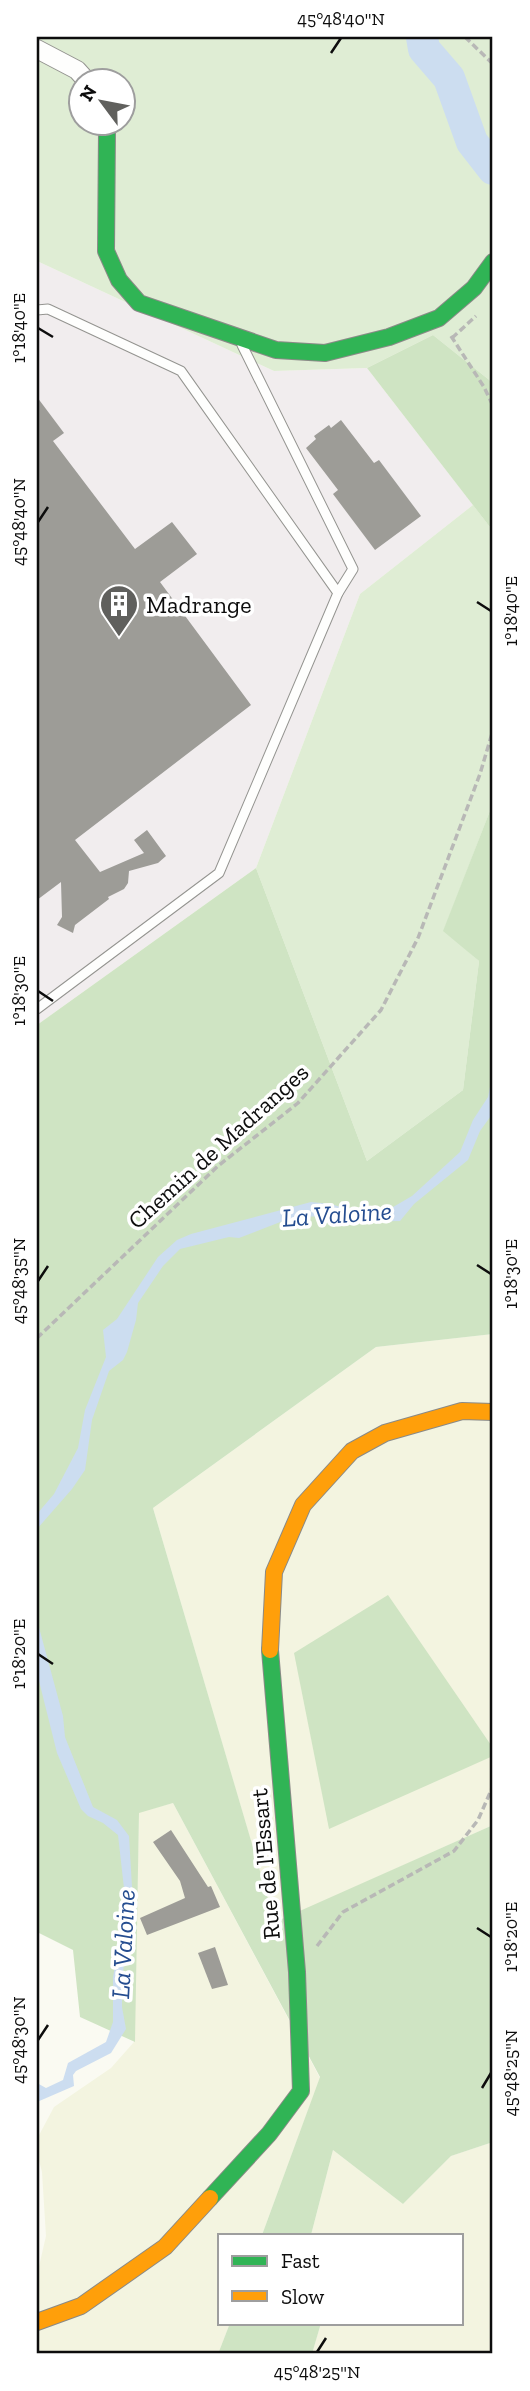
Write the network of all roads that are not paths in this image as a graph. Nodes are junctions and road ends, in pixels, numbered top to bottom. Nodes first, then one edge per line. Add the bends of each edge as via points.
1 (37, 49) edge
2 (69, 66) edge
3 (107, 136) edge
4 (493, 262) edge
5 (37, 310) edge
6 (239, 337) junction
7 (338, 593) junction
8 (37, 1009) edge
9 (493, 1412) edge
10 (37, 2322) edge

1 - 2 street
3 - 6 street via 106,251 119,280 139,303
4 - 6 street via 474,288 439,318 389,337 325,353 276,350
5 - 7 lane via 48,309 181,371
6 - 7 lane via 353,569
7 - 8 lane via 219,873
9 - 10 street, Rue de l'Essart via 462,1411 385,1433 352,1451 303,1505 274,1572 269,1638 297,1972 301,2091 269,2134 165,2247 81,2306

